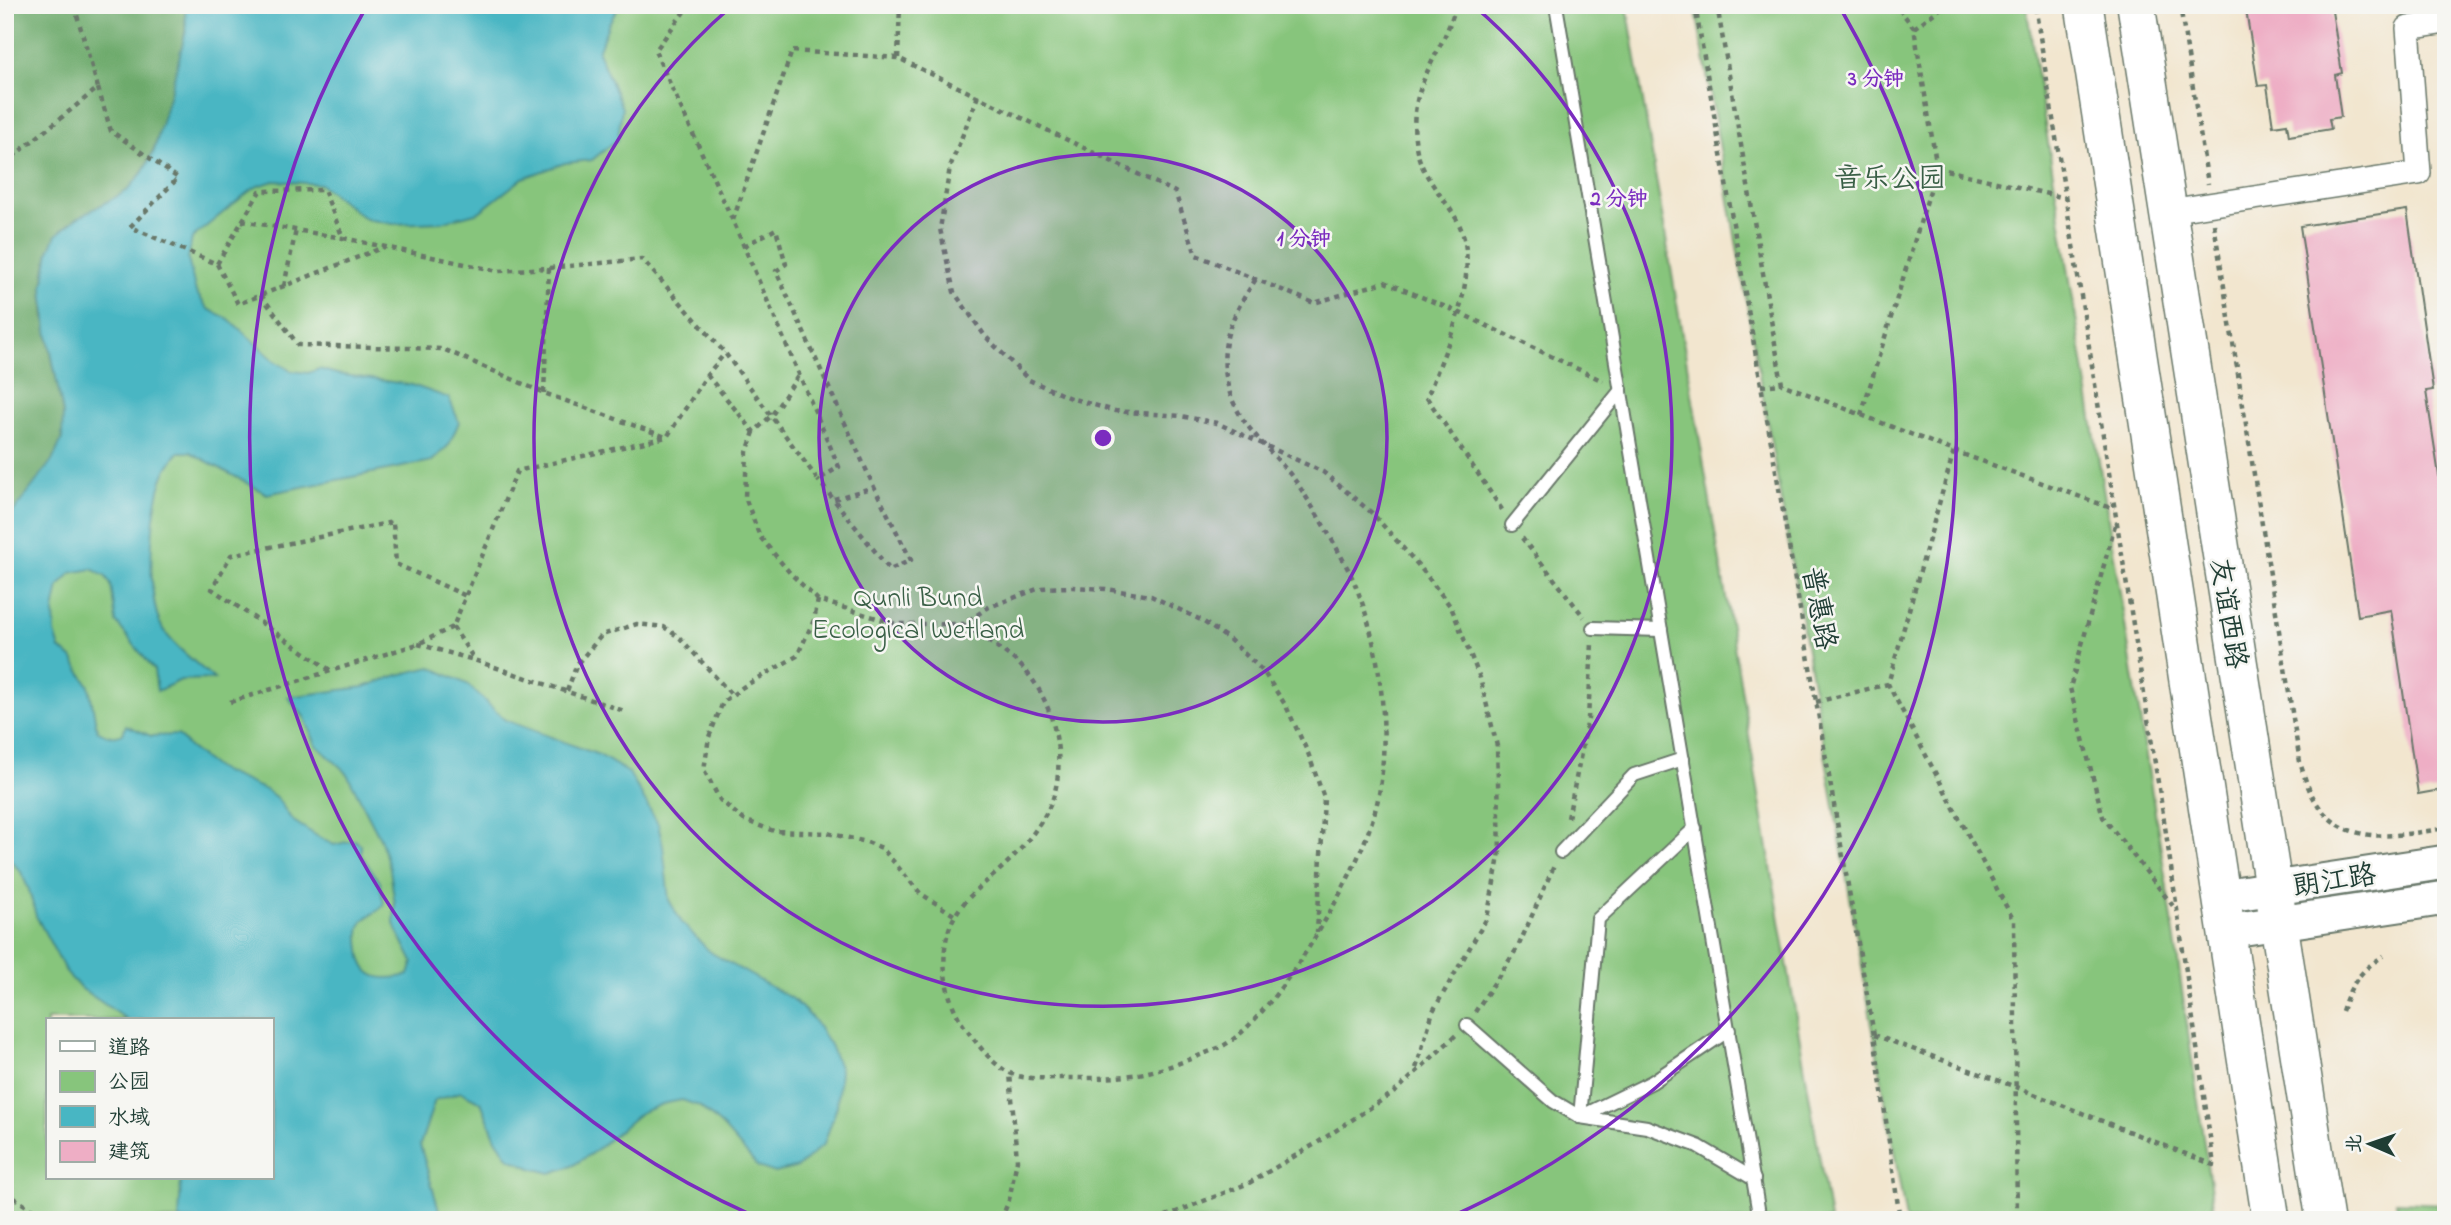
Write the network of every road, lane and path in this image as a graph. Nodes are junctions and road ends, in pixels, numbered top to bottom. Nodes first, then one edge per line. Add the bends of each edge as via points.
1 (74, 5) edge
2 (689, 5) edge
3 (901, 5) edge
4 (1456, 5) edge
5 (1556, 5) edge
6 (1695, 5) edge
7 (1717, 5) edge
8 (1896, 5) edge
9 (1945, 5) edge
10 (2035, 5) edge
11 (2084, 5) edge
12 (2136, 5) edge
13 (2180, 5) edge
14 (2446, 22) edge
15 (1914, 28) junction
16 (898, 58) junction
17 (98, 88) junction
18 (978, 96) junction
19 (5, 163) edge
20 (1937, 168) junction
21 (2065, 198) junction
22 (2211, 204) junction
23 (2168, 211) junction
24 (242, 221) junction
25 (733, 221) junction
26 (296, 230) junction
27 (343, 238) junction
28 (744, 246) junction
29 (384, 247) junction
30 (217, 264) junction
31 (550, 268) junction
32 (1256, 279) junction
33 (284, 286) junction
34 (261, 295) junction
35 (1458, 312) junction
36 (725, 353) junction
37 (708, 375) junction
38 (798, 375) junction
39 (1782, 384) junction
40 (1761, 386) junction
41 (1621, 390) junction
42 (544, 393) junction
43 (772, 415) junction
44 (1861, 415) junction
45 (754, 432) junction
46 (667, 437) junction
47 (1264, 445) junction
48 (1954, 451) junction
49 (818, 480) junction
50 (874, 487) junction
51 (834, 499) junction
52 (2114, 509) junction
53 (2116, 521) junction
54 (1512, 525) junction
55 (466, 596) junction
56 (818, 600) junction
57 (962, 624) junction
58 (453, 627) junction
59 (1593, 628) junction
60 (1661, 630) junction
61 (418, 644) junction
62 (474, 660) junction
63 (331, 671) junction
64 (1888, 684) junction
65 (567, 691) junction
66 (732, 695) junction
67 (230, 702) dead end
68 (1816, 702) junction
69 (624, 711) dead end
70 (1683, 759) junction
71 (1695, 828) junction
72 (2446, 828) edge
73 (1561, 852) junction
74 (2446, 862) edge
75 (2446, 898) edge
76 (2276, 906) junction
77 (2177, 912) junction
78 (2224, 914) junction
79 (954, 915) junction
80 (1317, 934) junction
81 (2385, 956) dead end
82 (2342, 1011) dead end
83 (1466, 1025) junction
84 (1729, 1030) junction
85 (1874, 1035) junction
86 (1010, 1073) junction
87 (1414, 1075) junction
88 (2016, 1087) junction
89 (1580, 1117) junction
90 (1754, 1179) junction
91 (5, 1192) edge
92 (48, 1220) edge
93 (1002, 1220) edge
94 (1156, 1220) edge
95 (1760, 1220) edge
96 (1900, 1220) edge
97 (2017, 1220) edge
98 (2271, 1220) edge
99 (2325, 1220) edge

1 - 17 path
2 - 25 path via 656,51
3 - 16 path
4 - 35 path via 1421,84 1415,123 1421,166 1465,238 1466,285
5 - 41 lane
6 - 40 path, 普惠路
7 - 39 path
8 - 15 path
9 - 15 path
10 - 21 path
11 - 78 main road, 友谊西路
12 - 23 main road, 友谊西路
13 - 22 path
14 - 22 street via 2408,29 2419,173
15 - 20 path
16 - 18 path
16 - 25 path via 792,51
17 - 19 path
17 - 30 path via 111,131 178,178 130,227
18 - 32 path via 1175,192 1196,255
18 - 47 path via 950,167 940,229 954,292 985,336 1029,380 1070,398 1115,411 1217,423
20 - 21 path
20 - 44 path
21 - 52 path
22 - 23 street
22 - 72 path via 2300,762 2311,795 2332,820 2357,834 2387,837
23 - 76 main road, 友谊西路
24 - 26 path
24 - 27 path via 260,191 324,190
24 - 30 path
25 - 28 path
26 - 27 path
26 - 33 path
27 - 29 path
28 - 38 path
28 - 50 path via 776,229 786,264 776,271
29 - 31 path via 498,271
29 - 33 path
30 - 34 path via 238,304
31 - 36 path via 642,259
31 - 42 path
32 - 35 path via 1314,303 1385,282
32 - 47 path via 1235,310 1225,357 1228,387 1241,417
33 - 34 path
34 - 42 path via 298,345 443,349
35 - 41 path
35 - 54 path via 1427,398
36 - 37 path
36 - 43 path
37 - 45 path
37 - 46 path
38 - 43 path
38 - 49 path via 839,467
39 - 40 path
39 - 44 path
40 - 68 path, 普惠路
41 - 54 lane
41 - 60 lane
42 - 46 path
43 - 45 path
43 - 49 path
44 - 48 path
45 - 56 path via 747,453 745,497 760,537
46 - 55 path via 517,471
47 - 80 path via 1297,483 1350,572 1372,636 1382,706 1379,791 1358,857
47 - 87 path via 1322,472 1372,513 1420,566 1451,607 1480,678 1497,746 1500,852 1486,918 1433,1011
48 - 52 path
48 - 64 path
49 - 51 path
50 - 51 path
50 - 51 path via 911,560 890,570
52 - 53 path
53 - 77 path
53 - 77 path via 2070,688 2103,817
54 - 59 path
55 - 58 path
55 - 63 path via 396,564 393,522 231,555 212,589
56 - 57 path via 896,624
56 - 66 path via 797,656
57 - 79 path via 1020,665 1033,680 1057,739 1057,764 1054,795 1044,817 1013,857
57 - 80 path via 989,607 1040,588 1072,587 1151,596 1230,640 1263,671 1286,706 1324,798
58 - 61 path
58 - 62 path
59 - 60 lane
59 - 73 path via 1588,719
60 - 70 lane
61 - 62 path
61 - 63 path
62 - 65 path
63 - 67 path
64 - 68 path
64 - 88 path via 2014,921
65 - 66 path via 577,664 602,635 637,624 664,627 680,638
65 - 69 path
66 - 79 path via 723,702 709,737 704,770 719,800 744,820 774,831 827,833 882,848 920,893
68 - 85 path, 普惠路
70 - 71 lane
70 - 73 lane via 1634,775
71 - 84 lane
71 - 89 lane via 1598,919
73 - 83 path via 1518,947
74 - 76 main road, 朗江路
75 - 76 main road, 朗江路
76 - 78 main road, 朗江路
76 - 99 main road, 友谊西路
77 - 88 path via 2214,1165
78 - 98 main road, 友谊西路
79 - 86 path via 945,949 947,993 957,1018 987,1055
80 - 86 path via 1262,1013 1227,1045 1133,1075 1032,1078
81 - 82 path via 2356,978
83 - 87 path
83 - 89 lane via 1553,1101
84 - 89 lane via 1652,1082
84 - 90 lane
85 - 88 path
85 - 96 path, 普惠路
86 - 93 path via 1017,1160
87 - 94 path via 1340,1128 1249,1183
88 - 97 path
89 - 90 lane via 1647,1127 1698,1146
90 - 95 lane
91 - 92 path

